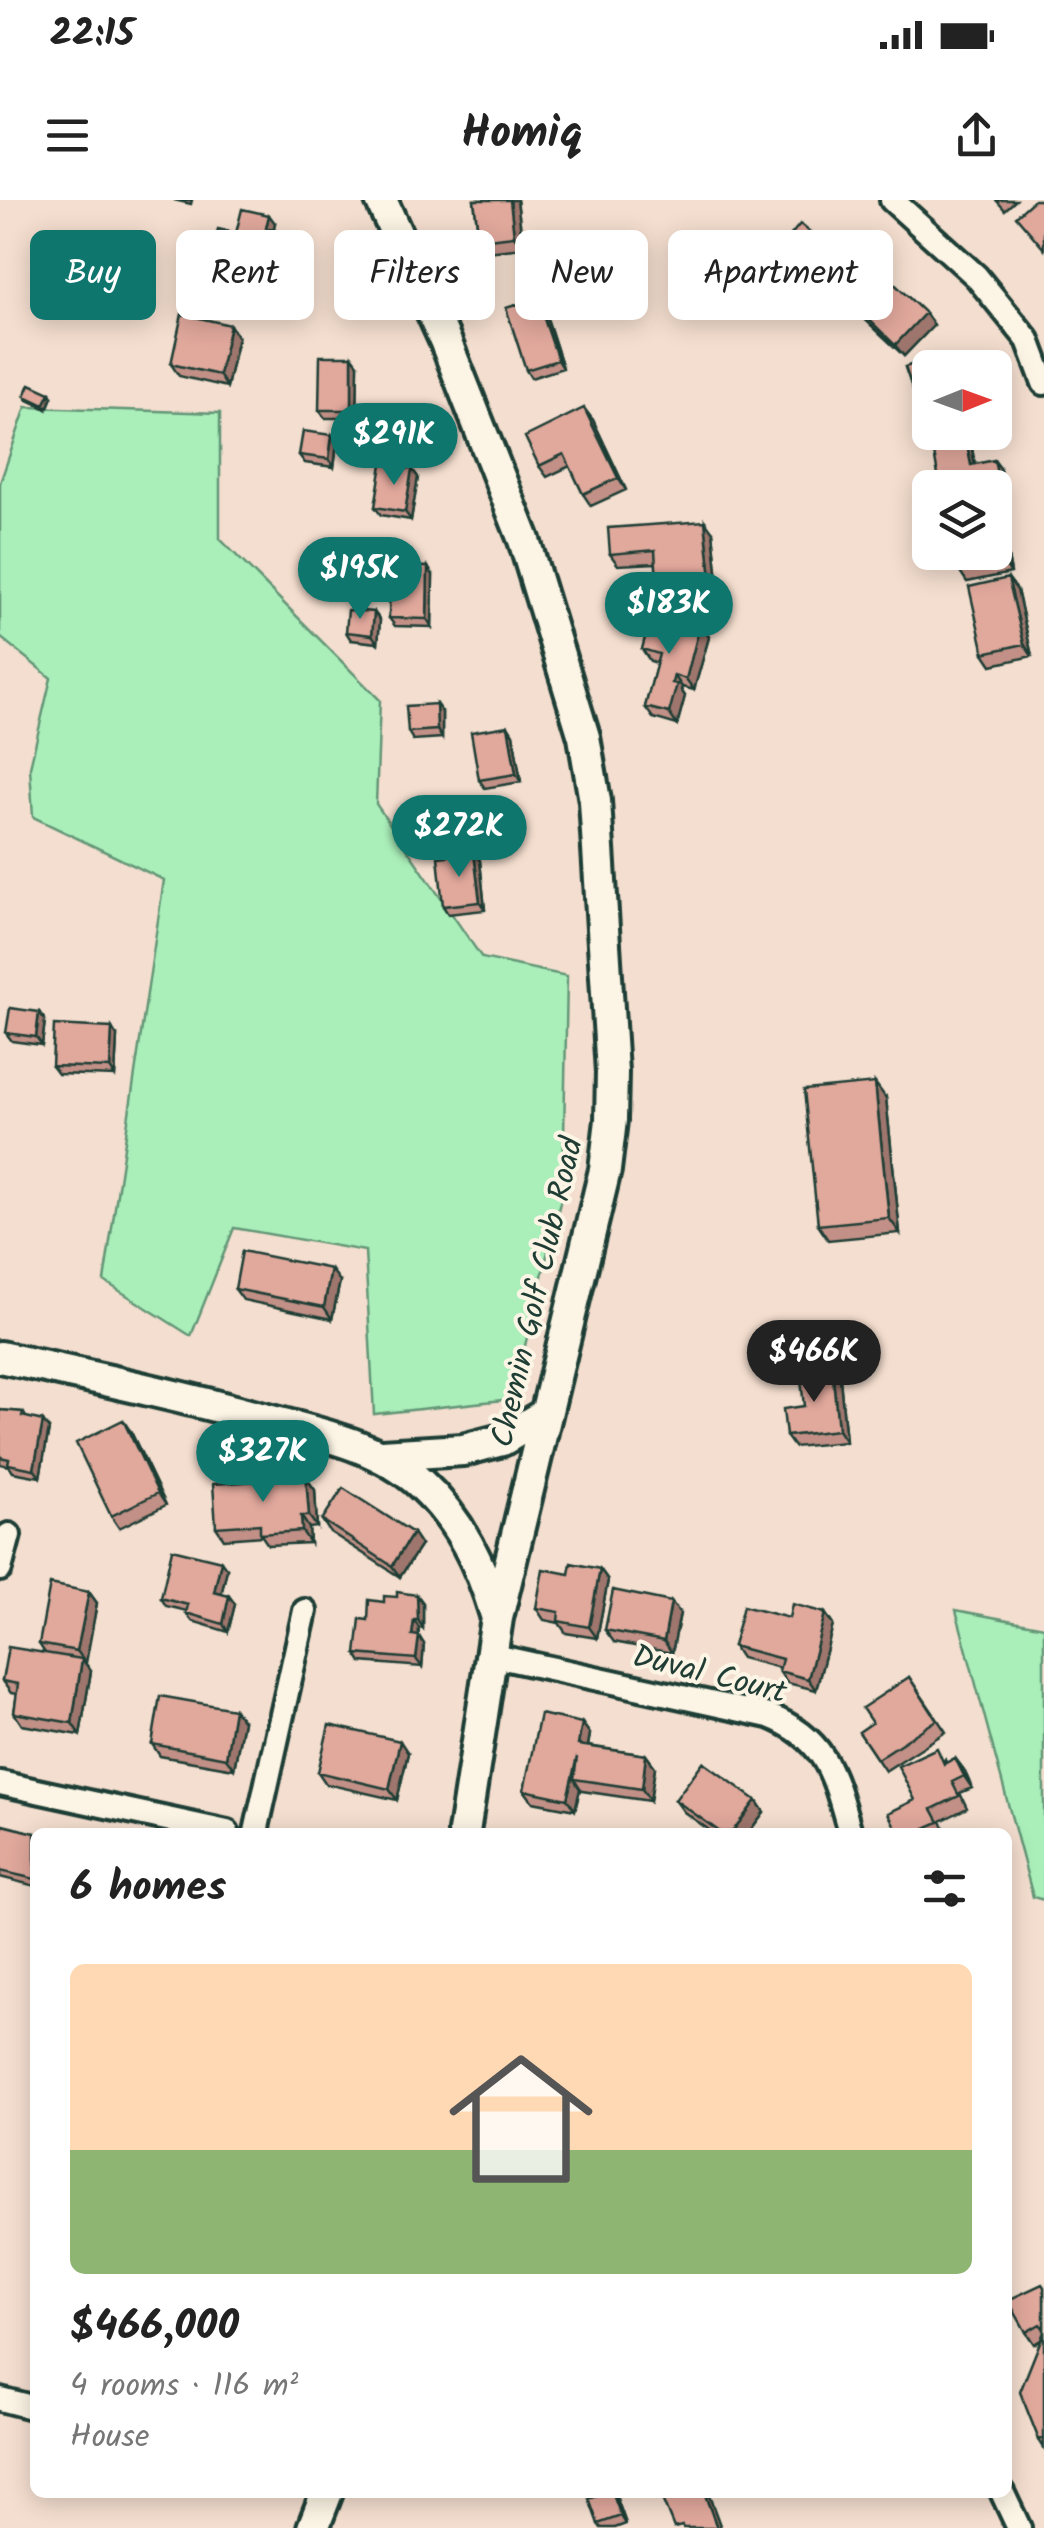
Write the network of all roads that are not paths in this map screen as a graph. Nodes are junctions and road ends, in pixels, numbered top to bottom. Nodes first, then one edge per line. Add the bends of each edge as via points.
1 (382, 200) edge
2 (892, 200) edge
3 (1044, 383) edge
4 (0, 1356) edge
5 (544, 1415) junction
6 (382, 1455) junction
7 (9, 1535) dead end
8 (0, 1569) edge
9 (305, 1611) dead end
10 (497, 1618) junction
11 (490, 1655) junction
12 (0, 1783) edge
13 (208, 1828) edge
14 (257, 1828) edge
15 (465, 1828) edge
16 (849, 1828) edge
17 (0, 2399) edge
18 (30, 2407) edge
19 (325, 2498) edge
20 (1005, 2498) edge
21 (313, 2528) edge
22 (1020, 2528) edge

1 - 5 street, Chemin Golf Club Road via 524,540 584,737 595,801 611,1120
2 - 3 street via 976,276 1028,340
4 - 6 street via 231,1410
5 - 6 street via 502,1440 463,1450
5 - 10 street, Chemin Golf Club Road
6 - 10 street via 445,1508 484,1577
7 - 8 street
9 - 14 street
10 - 11 street, Chemin Golf Club Road
11 - 15 street, Chemin Golf Club Road
11 - 16 street, Duval Court via 789,1724 823,1755
12 - 13 street
17 - 18 street
19 - 21 street
20 - 22 street

